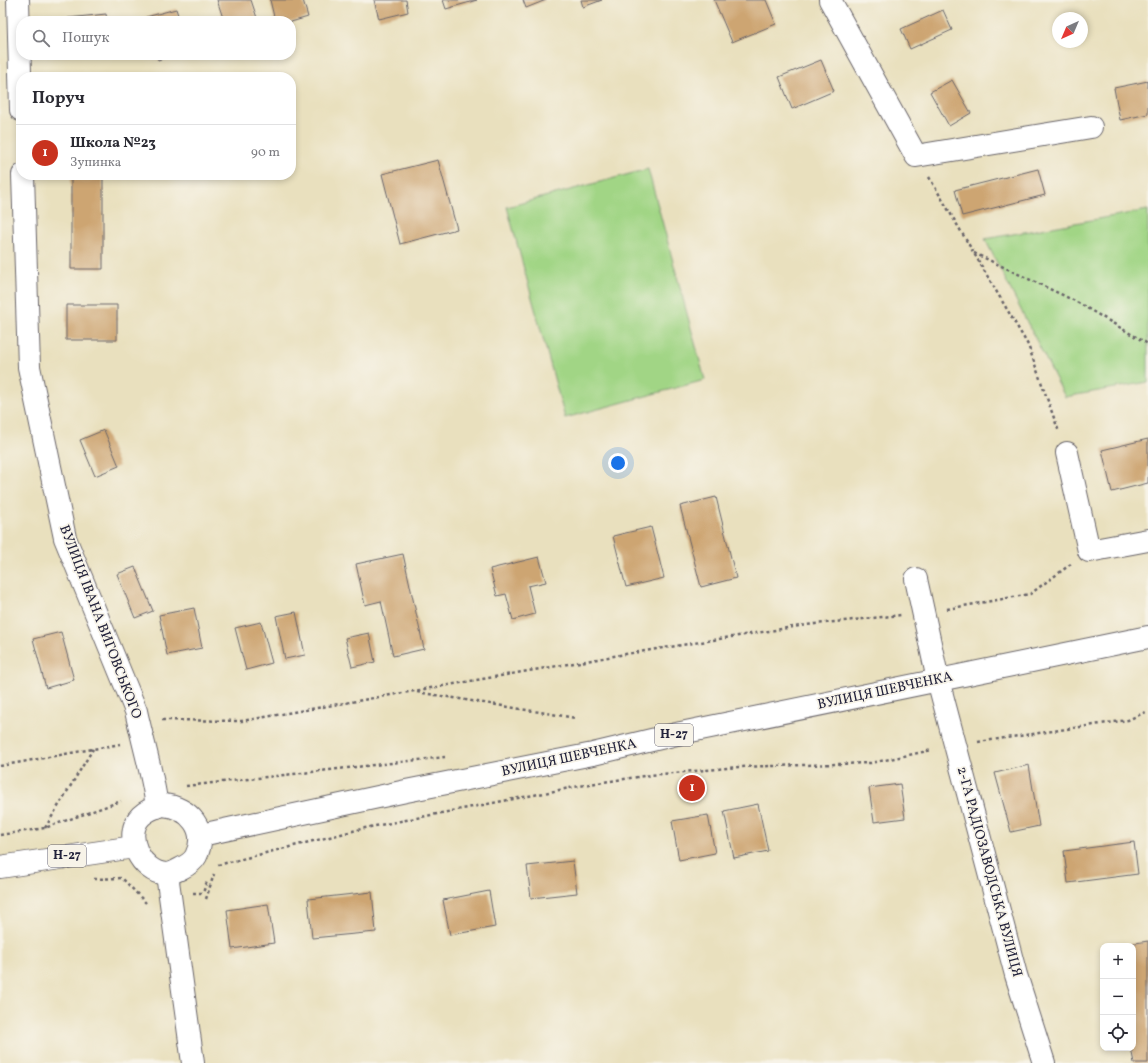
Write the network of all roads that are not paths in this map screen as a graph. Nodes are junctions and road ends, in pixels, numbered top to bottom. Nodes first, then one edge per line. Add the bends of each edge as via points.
1 (18, 0) edge
2 (830, 0) edge
3 (18, 16) edge
4 (20, 60) edge
5 (20, 72) edge
6 (1091, 127) dead end
7 (23, 180) edge
8 (1067, 453) road end
9 (1148, 540) edge
10 (916, 579) dead end
11 (1148, 637) edge
12 (938, 680) junction
13 (156, 798) junction
14 (201, 835) junction
15 (134, 847) junction
16 (0, 867) edge
17 (167, 874) junction
18 (193, 1063) edge
19 (1044, 1063) edge

1 - 3 main road
2 - 6 main road via 916,156
4 - 5 main road
7 - 13 main road, ВУЛИЦЯ ІВАНА ВИГОВСЬКОГО via 29,367 65,538 136,711
8 - 9 main road via 1089,551
10 - 12 main road, 2-ГА РАДІОЗАВОДСЬКА ВУЛИЦЯ
11 - 12 main road, ВУЛИЦЯ ШЕВЧЕНКА / Н-27
12 - 14 main road, ВУЛИЦЯ ШЕВЧЕНКА / Н-27
12 - 19 main road, 2-ГА РАДІОЗАВОДСЬКА ВУЛИЦЯ via 1016,975
13 - 14 main road via 163,805 184,811 193,819
13 - 15 main road via 135,826
14 - 17 main road via 196,858 187,866
15 - 16 main road, Н-27
15 - 17 main road via 149,867 158,873
17 - 18 main road

